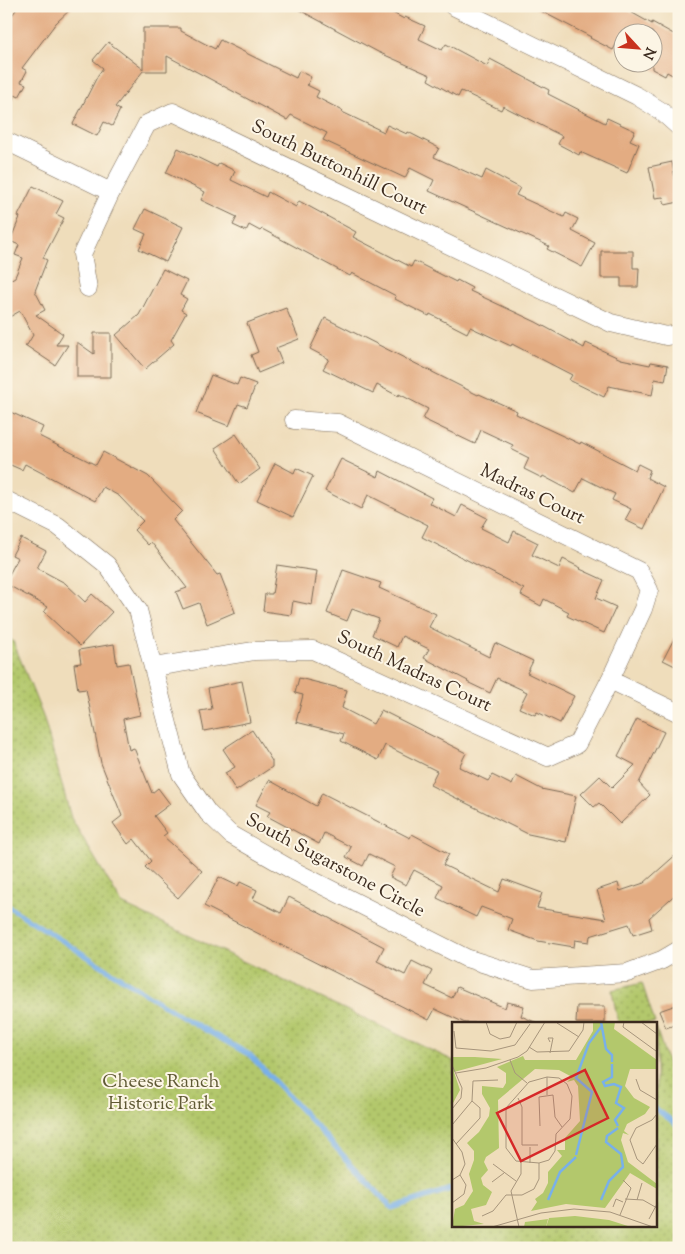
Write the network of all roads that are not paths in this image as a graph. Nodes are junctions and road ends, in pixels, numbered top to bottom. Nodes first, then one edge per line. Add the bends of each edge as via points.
1 (454, 6) edge
2 (679, 127) edge
3 (6, 141) edge
4 (111, 192) junction
5 (88, 288) dead end
6 (679, 334) edge
7 (294, 420) dead end
8 (6, 500) edge
9 (154, 667) junction
10 (610, 680) junction
11 (679, 713) edge
12 (679, 950) edge

1 - 2 street via 637,96
3 - 4 street
4 - 5 street, South Buttonhill Court via 82,254
4 - 6 street, South Buttonhill Court via 148,124 173,112 610,323 666,336
7 - 10 street, Madras Court via 338,423 639,571 649,590
8 - 9 street, South Sugarstone Circle via 58,526 107,565 138,610
9 - 10 street, South Madras Court via 254,651 313,650 548,757 577,744
9 - 12 street, South Sugarstone Circle via 181,774 208,813 231,835 294,871 466,958 533,979 626,973
10 - 11 street

